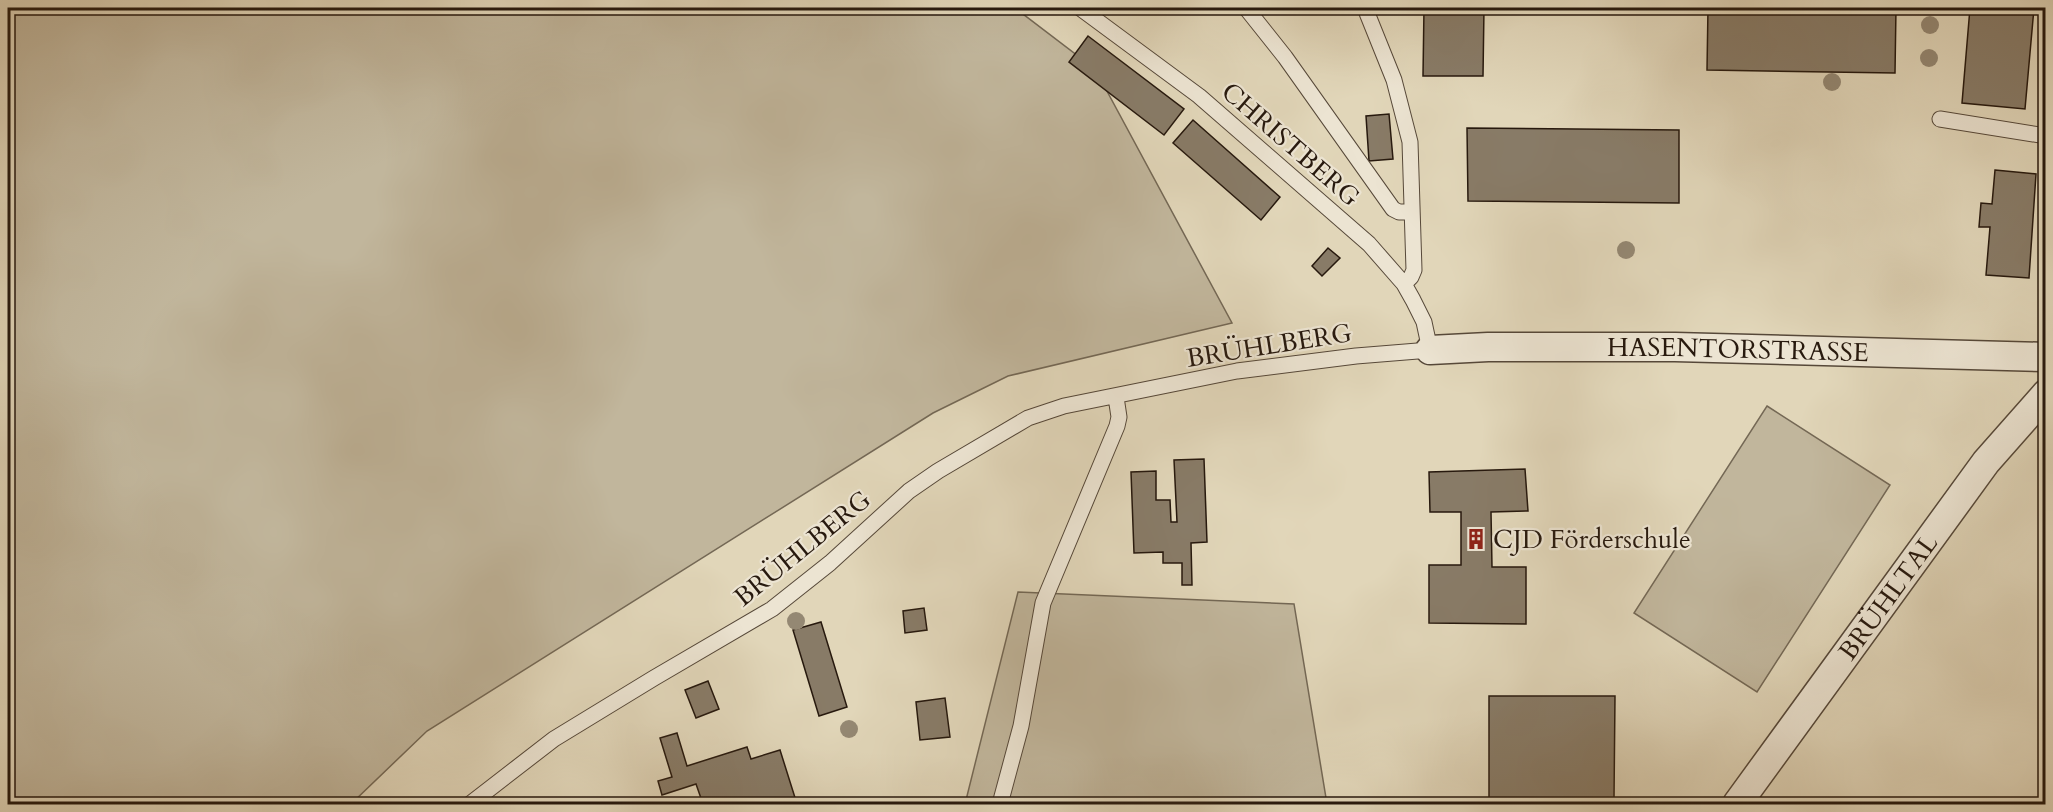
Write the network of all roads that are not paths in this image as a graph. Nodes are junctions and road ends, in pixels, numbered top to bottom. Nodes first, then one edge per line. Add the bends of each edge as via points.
1 (1080, 8) edge
2 (1246, 8) edge
3 (1365, 8) edge
4 (1940, 119) dead end
5 (2046, 136) edge
6 (1411, 212) junction
7 (1404, 284) junction
8 (1430, 350) junction
9 (2046, 357) edge
10 (2046, 394) edge
11 (1116, 397) junction
12 (470, 804) edge
13 (1000, 804) edge
14 (1737, 804) edge

1 - 7 lane, CHRISTBERG via 1199,96 1369,244
2 - 6 lane via 1393,209
3 - 6 lane via 1394,80 1410,142
4 - 5 lane
6 - 7 lane via 1414,270
7 - 8 lane, CHRISTBERG via 1424,322
8 - 9 street, HASENTORSTRASSE via 1674,347
8 - 11 lane, BRÜHLBERG via 1238,371
10 - 14 street, BRÜHLTAL via 1986,462
11 - 12 lane, BRÜHLBERG via 1035,415 928,477 772,609 554,738
11 - 13 lane via 1118,423 1043,603 1021,726

